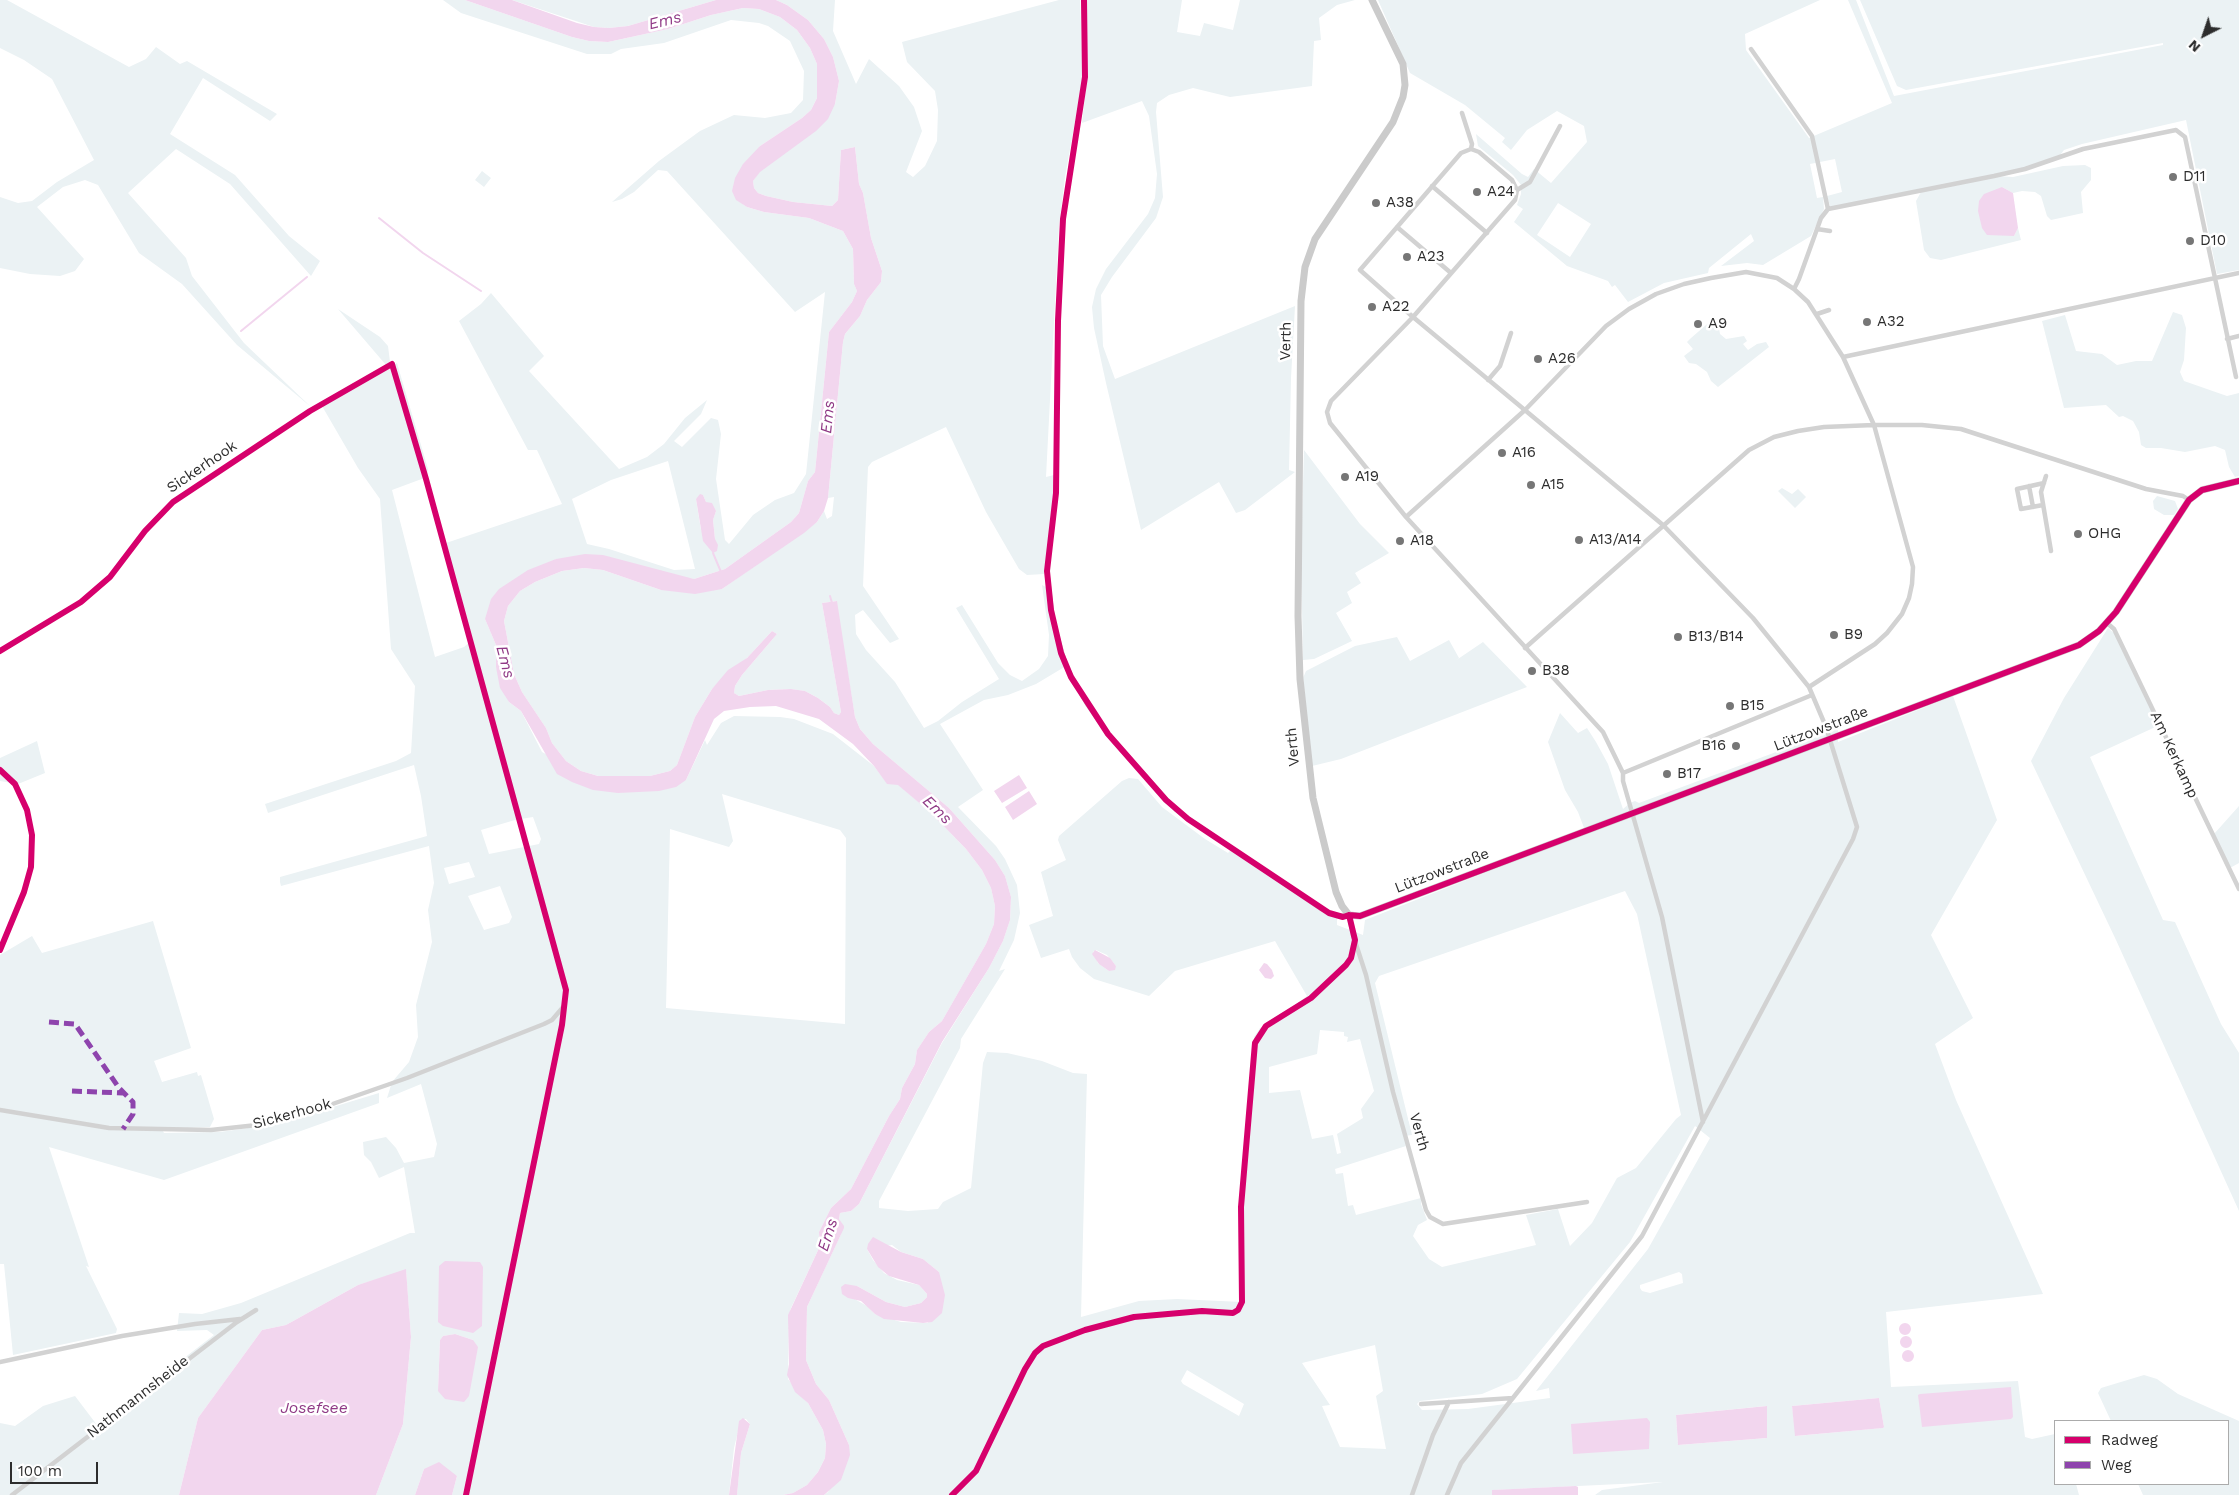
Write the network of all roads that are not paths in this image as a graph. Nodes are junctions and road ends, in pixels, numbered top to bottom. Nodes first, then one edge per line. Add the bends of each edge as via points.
1 (1084, 0) edge
2 (1372, 0) edge
3 (1751, 49) dead end
4 (1462, 113) dead end
5 (1560, 126) dead end
6 (1471, 149) junction
7 (1432, 186) junction
8 (1517, 190) junction
9 (1828, 209) junction
10 (1398, 227) junction
11 (1817, 228) junction
12 (1830, 231) dead end
13 (1486, 232) junction
14 (1451, 273) junction
15 (2239, 273) edge
16 (2214, 279) junction
17 (1794, 289) junction
18 (1829, 310) dead end
19 (1816, 314) junction
20 (1413, 317) junction
21 (1510, 333) dead end
22 (2239, 336) edge
23 (2227, 339) junction
24 (1844, 357) junction
25 (392, 364) dead end
26 (2236, 377) dead end
27 (1488, 380) junction
28 (1524, 410) junction
29 (1874, 425) junction
30 (2046, 476) dead end
31 (2239, 481) edge
32 (2044, 483) junction
33 (2028, 486) junction
34 (2188, 500) junction
35 (2043, 505) junction
36 (2033, 507) junction
37 (1406, 517) junction
38 (1663, 525) junction
39 (2051, 551) dead end
40 (2108, 623) junction
41 (1525, 648) junction
42 (0, 651) edge
43 (1809, 687) junction
44 (1812, 695) junction
45 (1830, 738) junction
46 (0, 770) edge
47 (1623, 773) junction
48 (1633, 813) junction
49 (2239, 889) edge
50 (1349, 915) junction
51 (0, 950) edge
52 (564, 1006) dead end
53 (0, 1110) edge
54 (1703, 1122) junction
55 (1587, 1202) dead end
56 (256, 1310) dead end
57 (242, 1319) junction
58 (0, 1362) edge
59 (1513, 1398) junction
60 (1449, 1402) junction
61 (1421, 1404) dead end
62 (12, 1495) edge
63 (1412, 1495) edge
64 (1447, 1495) edge

1 - 50 street via 1085,77 1063,218 1056,493 1047,572 1051,610 1061,653 1070,677 1108,734 1171,805 1321,909 1337,916
2 - 50 street, Verth via 1398,52 1405,75 1404,97 1393,122 1320,231 1304,267 1301,293 1300,679 1313,798 1336,892
3 - 9 street via 1812,136
4 - 6 street
5 - 8 street via 1530,182
6 - 7 street via 1461,153
6 - 8 street via 1512,180
7 - 10 street
7 - 13 street
8 - 13 street via 1515,200
9 - 11 street
9 - 16 street via 2009,172 2083,149 2176,130 2185,137
10 - 14 street
10 - 20 street via 1360,270
11 - 12 street
11 - 17 street
13 - 14 street
14 - 20 street
15 - 16 street
16 - 23 street
16 - 24 street
17 - 19 street
17 - 28 street via 1777,278 1746,272 1684,284 1656,294 1606,326
18 - 19 street
19 - 24 street
20 - 27 street
20 - 37 street via 1331,401 1327,412 1330,423
21 - 27 street via 1500,366
22 - 23 street
23 - 26 street
24 - 29 street
25 - 42 street, Sickerhook via 310,411 173,502 145,530 110,577 96,590 52,621
27 - 28 street
28 - 37 street
28 - 38 street
29 - 34 street via 1922,425 1962,430
29 - 38 street via 1798,430 1774,438 1749,450
29 - 43 street via 1913,567 1911,591 1902,614 1887,633
30 - 32 street
31 - 34 street, Lützowstraße via 2202,490
32 - 33 street
32 - 35 street via 2041,492
33 - 36 street
33 - 36 street via 2017,489 2021,509
34 - 40 street, Lützowstraße
35 - 36 street
35 - 39 street
37 - 41 street
38 - 41 street
38 - 43 street via 1754,618
40 - 45 street, Lützowstraße via 2079,644
40 - 49 street, Am Kerkamp via 2114,629
41 - 47 street via 1603,732
43 - 44 street
44 - 45 street
44 - 47 street
45 - 48 street, Lützowstraße
45 - 54 street via 1856,832
46 - 51 street via 16,784 27,810 32,835 31,867
47 - 48 street
48 - 50 street, Lützowstraße via 1360,916
48 - 54 street via 1662,917
50 - 55 street, Verth via 1393,1092 1430,1217 1443,1224
52 - 53 street, Sickerhook via 544,1024 407,1078 302,1115 257,1125 211,1130 109,1128
54 - 59 street via 1642,1236
56 - 57 street, Nathmannsheide
57 - 58 street, Nathmannsheide via 122,1336
57 - 62 street, Nathmannsheide
59 - 60 street
59 - 64 street via 1461,1463
60 - 61 street
60 - 63 street via 1433,1435

